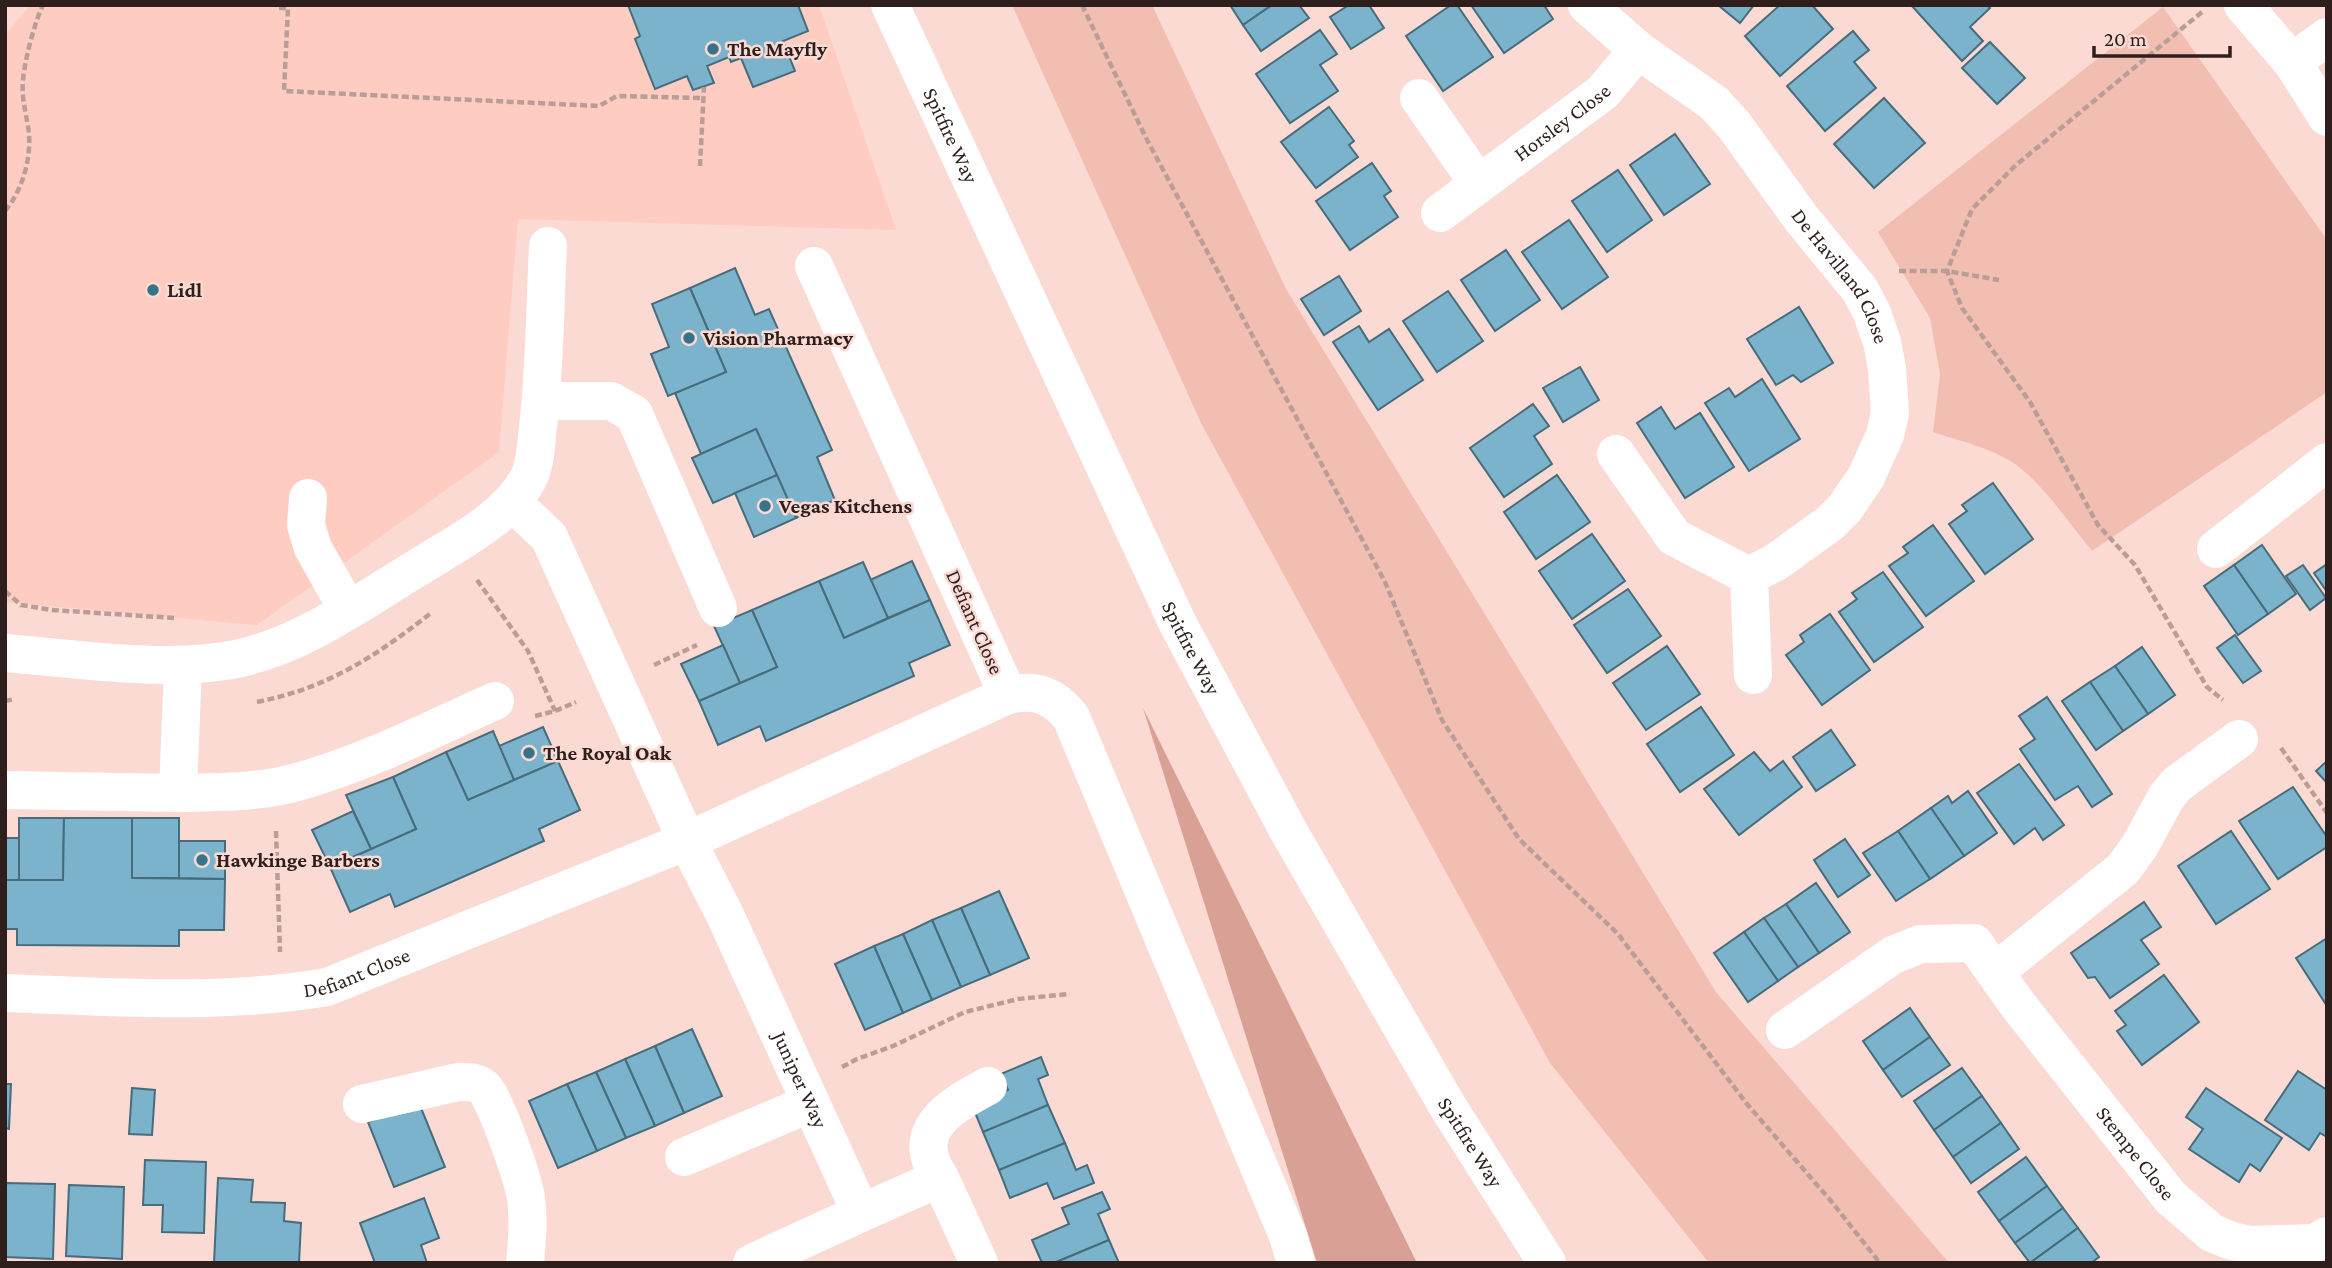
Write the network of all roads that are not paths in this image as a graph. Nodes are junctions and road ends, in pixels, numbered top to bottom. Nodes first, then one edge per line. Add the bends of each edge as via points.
1 (890, 5) edge
2 (1587, 5) edge
3 (2244, 5) edge
4 (2327, 37) edge
5 (1638, 50) junction
6 (2292, 62) junction
7 (1419, 98) dead end
8 (2327, 117) edge
9 (1478, 183) junction
10 (1440, 213) dead end
11 (548, 246) dead end
12 (814, 266) dead end
13 (541, 401) junction
14 (1616, 454) dead end
15 (2327, 462) edge
16 (308, 498) dead end
17 (512, 502) junction
18 (2217, 550) dead end
19 (1749, 576) junction
20 (718, 608) dead end
21 (348, 610) junction
22 (5, 653) edge
23 (183, 665) junction
24 (1753, 675) dead end
25 (1008, 695) junction
26 (495, 701) dead end
27 (2246, 728) road end
28 (9, 790) dead end
29 (178, 793) junction
30 (687, 841) junction
31 (1985, 958) junction
32 (5, 993) edge
33 (1785, 1030) dead end
34 (988, 1086) dead end
35 (807, 1094) junction
36 (362, 1104) dead end
37 (684, 1157) dead end
38 (940, 1178) junction
39 (861, 1213) junction
40 (2320, 1247) edge
41 (525, 1263) edge
42 (752, 1263) edge
43 (979, 1263) edge
44 (1296, 1263) edge
45 (1547, 1263) edge

1 - 45 street, Spitfire Way via 1178,624 1289,832 1413,1048
2 - 5 street, De Havilland Close
3 - 6 street
4 - 6 street
5 - 9 street, Horsley Close via 1603,92
5 - 19 street, De Havilland Close via 1714,103 1755,151 1801,218 1860,290 1882,342 1890,413 1866,477 1845,508 1814,536
6 - 8 street
7 - 9 street
9 - 10 street, Horsley Close
11 - 13 street
12 - 25 street, Defiant Close
13 - 17 street via 529,477
13 - 20 street via 611,401 634,414
14 - 19 street via 1674,537
15 - 18 street
16 - 21 street via 306,525 313,548
17 - 21 street via 486,524
17 - 30 street via 549,537
19 - 24 street
21 - 23 street via 300,637 248,656
22 - 23 street
23 - 29 street
25 - 30 street, Defiant Close
25 - 44 street via 1042,695 1059,703 1071,718
26 - 29 street via 300,782 244,792
27 - 31 street via 2177,783 2123,869
28 - 29 street
30 - 32 street, Defiant Close via 327,987 282,995 141,998
30 - 35 street, Juniper Way
31 - 33 street via 1921,944 1893,954
31 - 40 street, Stempe Close via 2171,1198 2212,1233 2232,1241
34 - 38 street via 949,1108 936,1122 929,1144
35 - 37 street
35 - 39 street, Juniper Way
36 - 41 street via 458,1082 483,1087 526,1197
38 - 39 street
38 - 43 street
39 - 42 street

